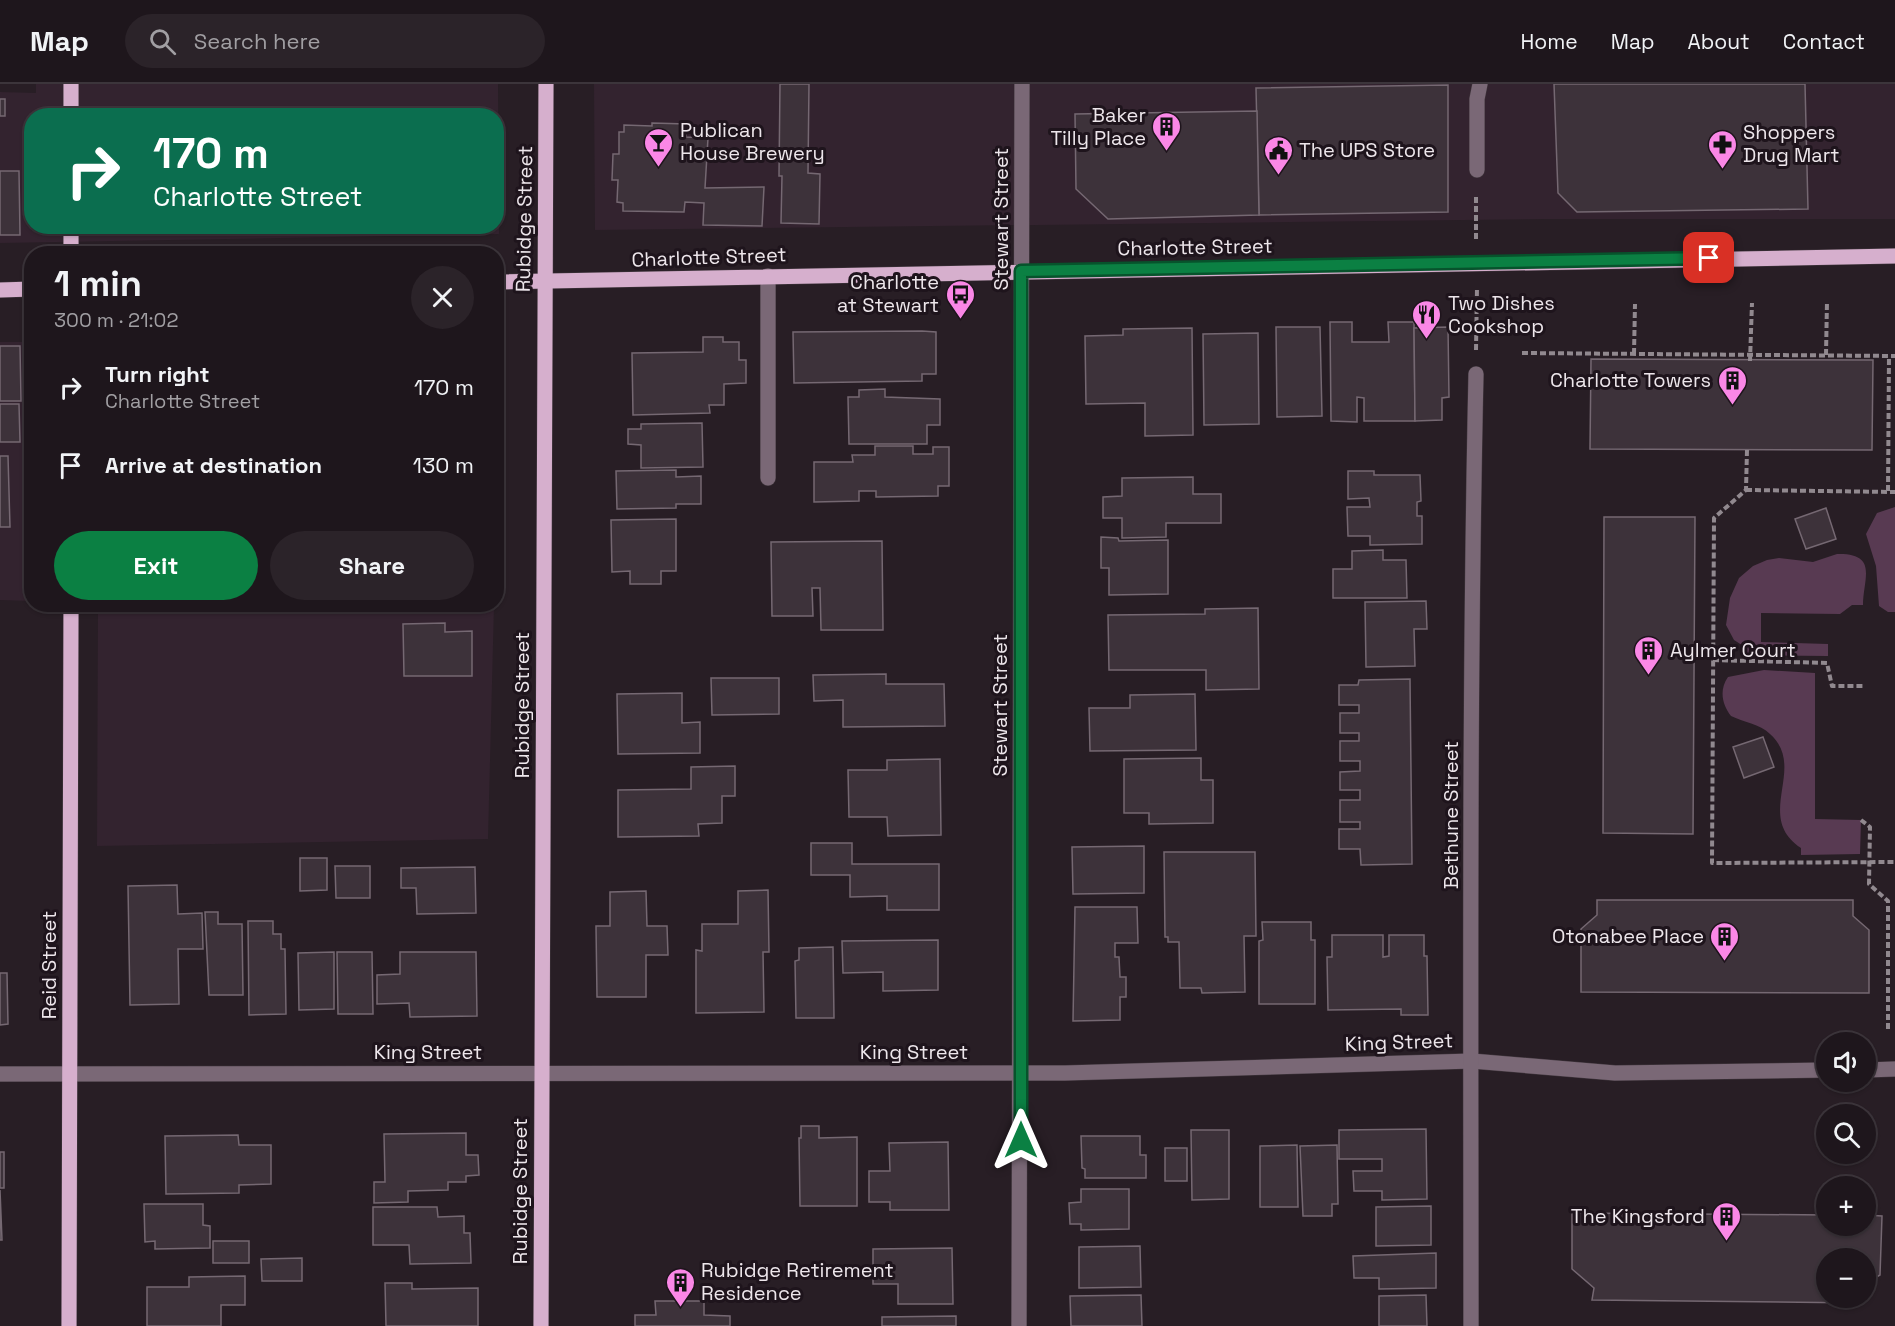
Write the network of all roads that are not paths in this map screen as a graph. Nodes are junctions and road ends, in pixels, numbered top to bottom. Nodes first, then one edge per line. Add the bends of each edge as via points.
1 (71, 84) edge
2 (546, 84) edge
3 (1022, 84) edge
4 (1480, 84) edge
5 (71, 108) edge
6 (1477, 170) dead end
7 (1895, 256) edge
8 (1021, 271) junction
9 (768, 276) junction
10 (544, 281) junction
11 (504, 282) edge
12 (24, 289) edge
13 (0, 290) edge
14 (1476, 374) road end
15 (768, 478) dead end
16 (72, 612) edge
17 (1472, 1061) junction
18 (1895, 1069) edge
19 (1816, 1070) edge
20 (1876, 1070) edge
21 (1021, 1072) junction
22 (0, 1074) edge
23 (70, 1074) junction
24 (541, 1074) junction
25 (69, 1326) edge
26 (541, 1326) edge
27 (1019, 1326) edge
28 (1471, 1326) edge

1 - 5 main road
2 - 10 main road, Rubidge Street
3 - 8 street, Stewart Street
4 - 6 street
7 - 8 main road, Charlotte Street
8 - 9 main road, Charlotte Street
8 - 21 street, Stewart Street
9 - 10 main road, Charlotte Street
9 - 15 street
10 - 11 main road, Charlotte Street
10 - 24 main road, Rubidge Street
12 - 13 main road
14 - 17 street, Bethune Street
16 - 23 main road, Reid Street
17 - 19 street, King Street via 1615,1073
17 - 21 street, King Street
17 - 28 street, Bethune Street
18 - 20 street
21 - 24 street, King Street
21 - 27 street, Stewart Street
22 - 23 street, King Street
23 - 24 street, King Street
23 - 25 main road, Reid Street
24 - 26 main road, Rubidge Street

